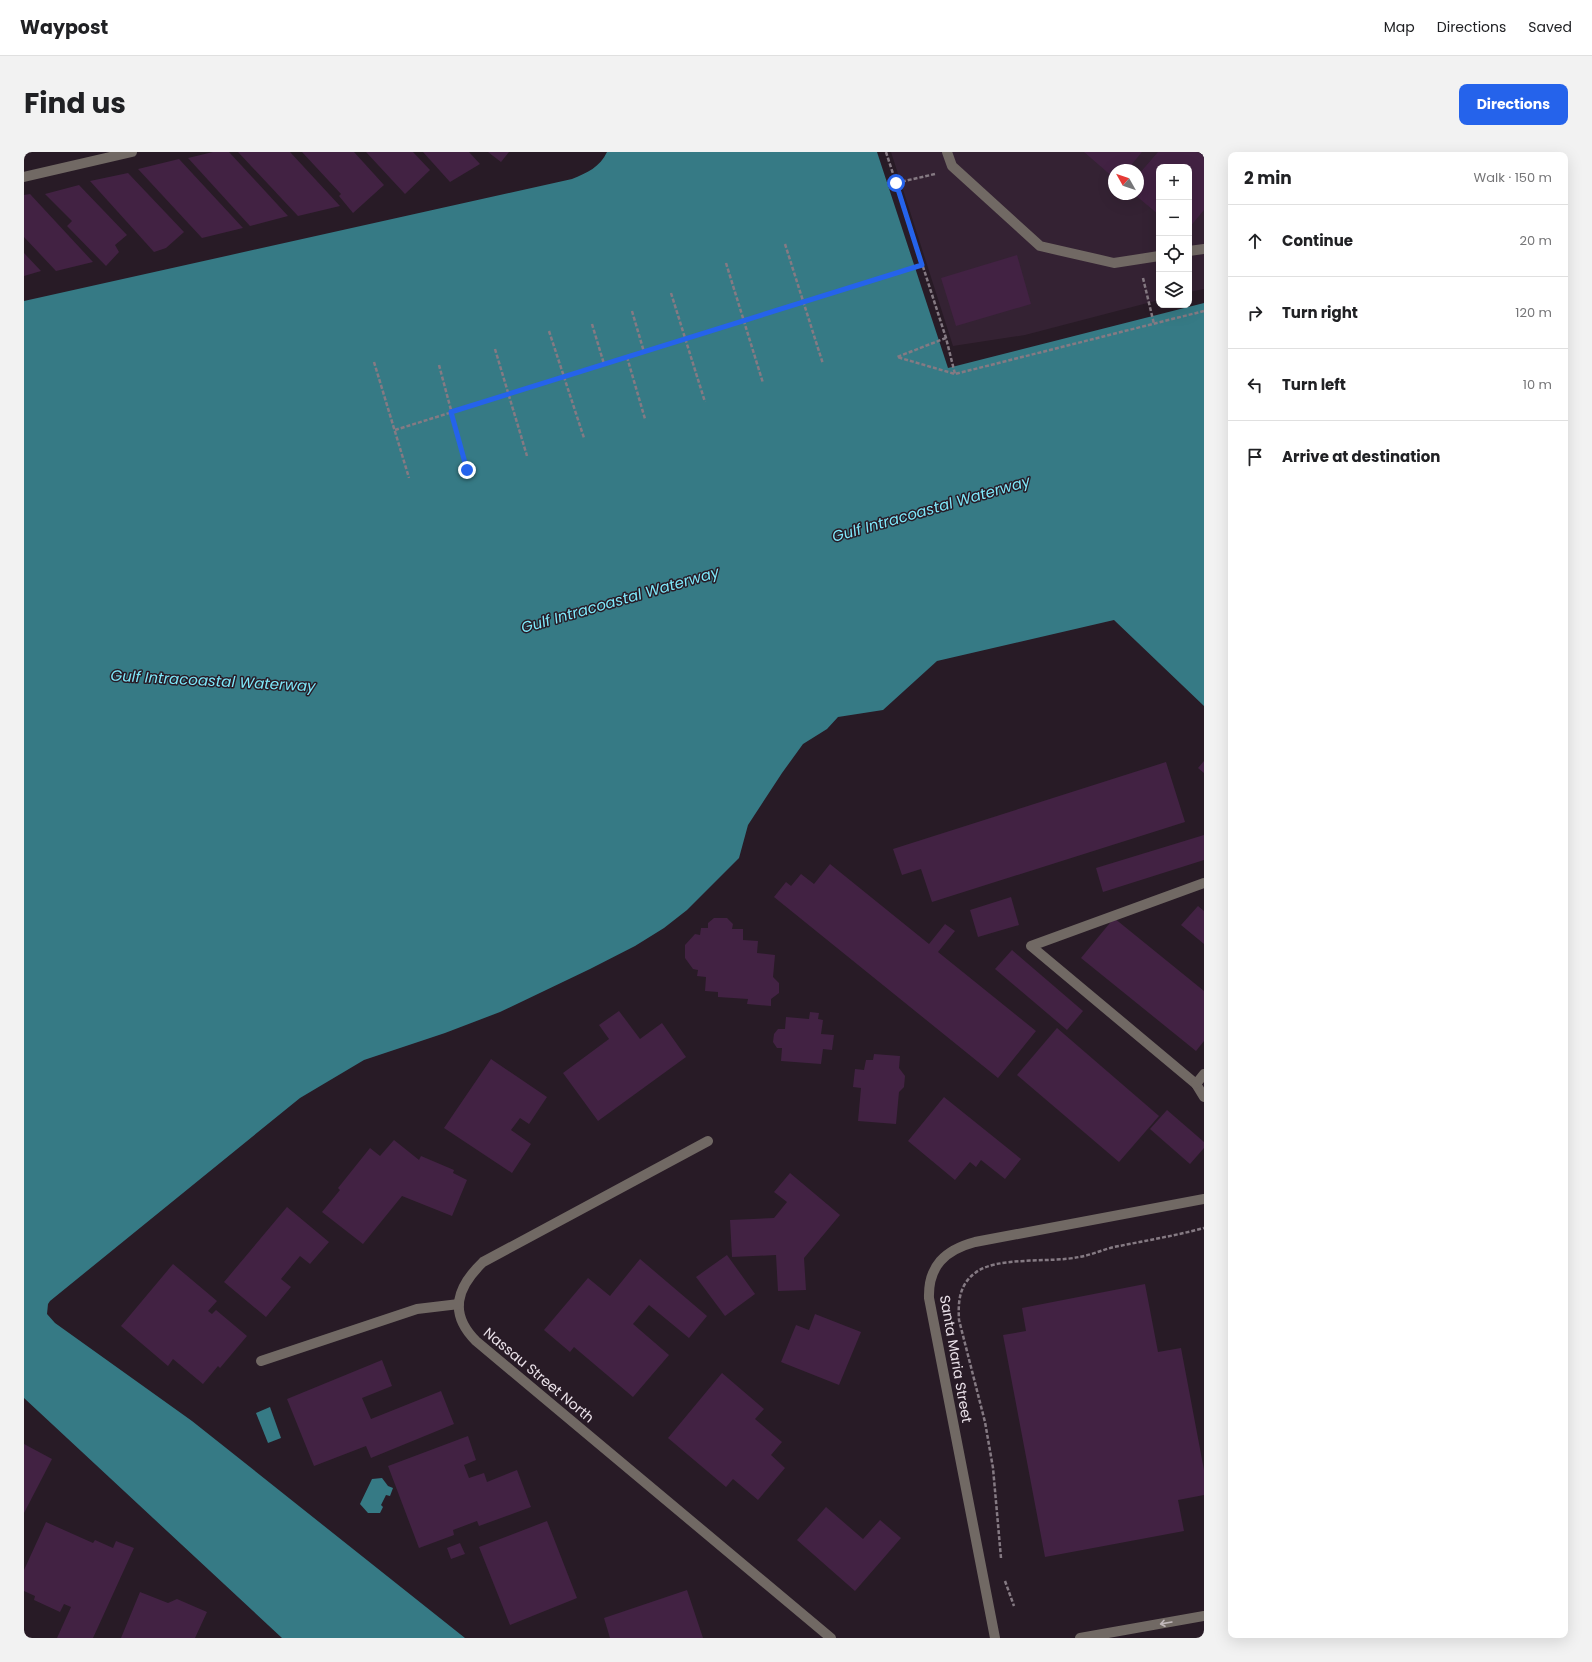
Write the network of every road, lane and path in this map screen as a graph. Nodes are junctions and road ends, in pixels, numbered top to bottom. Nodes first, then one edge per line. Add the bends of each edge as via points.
1 (132, 152) edge
2 (886, 152) edge
3 (946, 152) edge
4 (952, 166) junction
5 (24, 177) edge
6 (896, 183) junction
7 (785, 244) dead end
8 (1204, 249) edge
9 (1192, 251) edge
10 (1156, 256) edge
11 (726, 263) dead end
12 (922, 265) junction
13 (1146, 289) dead end
14 (671, 293) dead end
15 (804, 302) junction
16 (632, 311) dead end
17 (1204, 311) edge
18 (744, 321) junction
19 (592, 324) dead end
20 (1154, 324) junction
21 (549, 331) dead end
22 (946, 338) junction
23 (685, 339) junction
24 (495, 349) dead end
25 (644, 352) junction
26 (627, 357) junction
27 (374, 362) dead end
28 (604, 364) junction
29 (823, 364) dead end
30 (439, 365) dead end
31 (955, 374) junction
32 (564, 377) junction
33 (763, 383) dead end
34 (509, 394) junction
35 (705, 402) dead end
36 (451, 412) junction
37 (646, 419) dead end
38 (394, 430) junction
39 (584, 438) dead end
40 (527, 456) dead end
41 (467, 470) dead end
42 (409, 478) dead end
43 (1204, 882) edge
44 (1204, 1074) edge
45 (1196, 1084) junction
46 (1204, 1097) edge
47 (708, 1141) dead end
48 (1204, 1199) edge
49 (1204, 1228) edge
50 (459, 1304) junction
51 (261, 1361) dead end
52 (1002, 1564) dead end
53 (1004, 1575) dead end
54 (1014, 1606) dead end
55 (1204, 1616) edge
56 (831, 1638) edge
57 (995, 1638) edge
58 (1080, 1638) edge

1 - 5 street
2 - 6 path
3 - 4 street
4 - 6 path via 935,174
4 - 10 street via 1040,246 1114,263
6 - 12 path
7 - 15 path
8 - 9 street
11 - 18 path
12 - 15 path
12 - 22 path
13 - 20 path
14 - 23 path
15 - 18 path
15 - 29 path
16 - 25 path
17 - 20 path
18 - 23 path
18 - 33 path
19 - 28 path
20 - 31 path
21 - 32 path
22 - 31 path
22 - 31 path via 897,357
23 - 25 path
23 - 35 path
24 - 34 path
25 - 26 path
26 - 28 path
26 - 37 path
27 - 38 path
28 - 32 path
30 - 36 path
32 - 34 path
32 - 39 path
34 - 36 path
34 - 40 path
36 - 38 path
36 - 41 path
38 - 42 path
43 - 45 street via 1031,946
44 - 45 street
45 - 46 street
47 - 50 street, Nassau Street North via 483,1262 465,1282
48 - 57 street, Santa Maria Street via 975,1242 947,1254 936,1267 930,1283 930,1298
49 - 52 path via 1080,1257 986,1267 975,1273 964,1286 958,1304 959,1320 985,1422 993,1468
50 - 51 street via 417,1309
50 - 56 street, Nassau Street North via 464,1326 476,1341
53 - 54 path
55 -> 58 street

